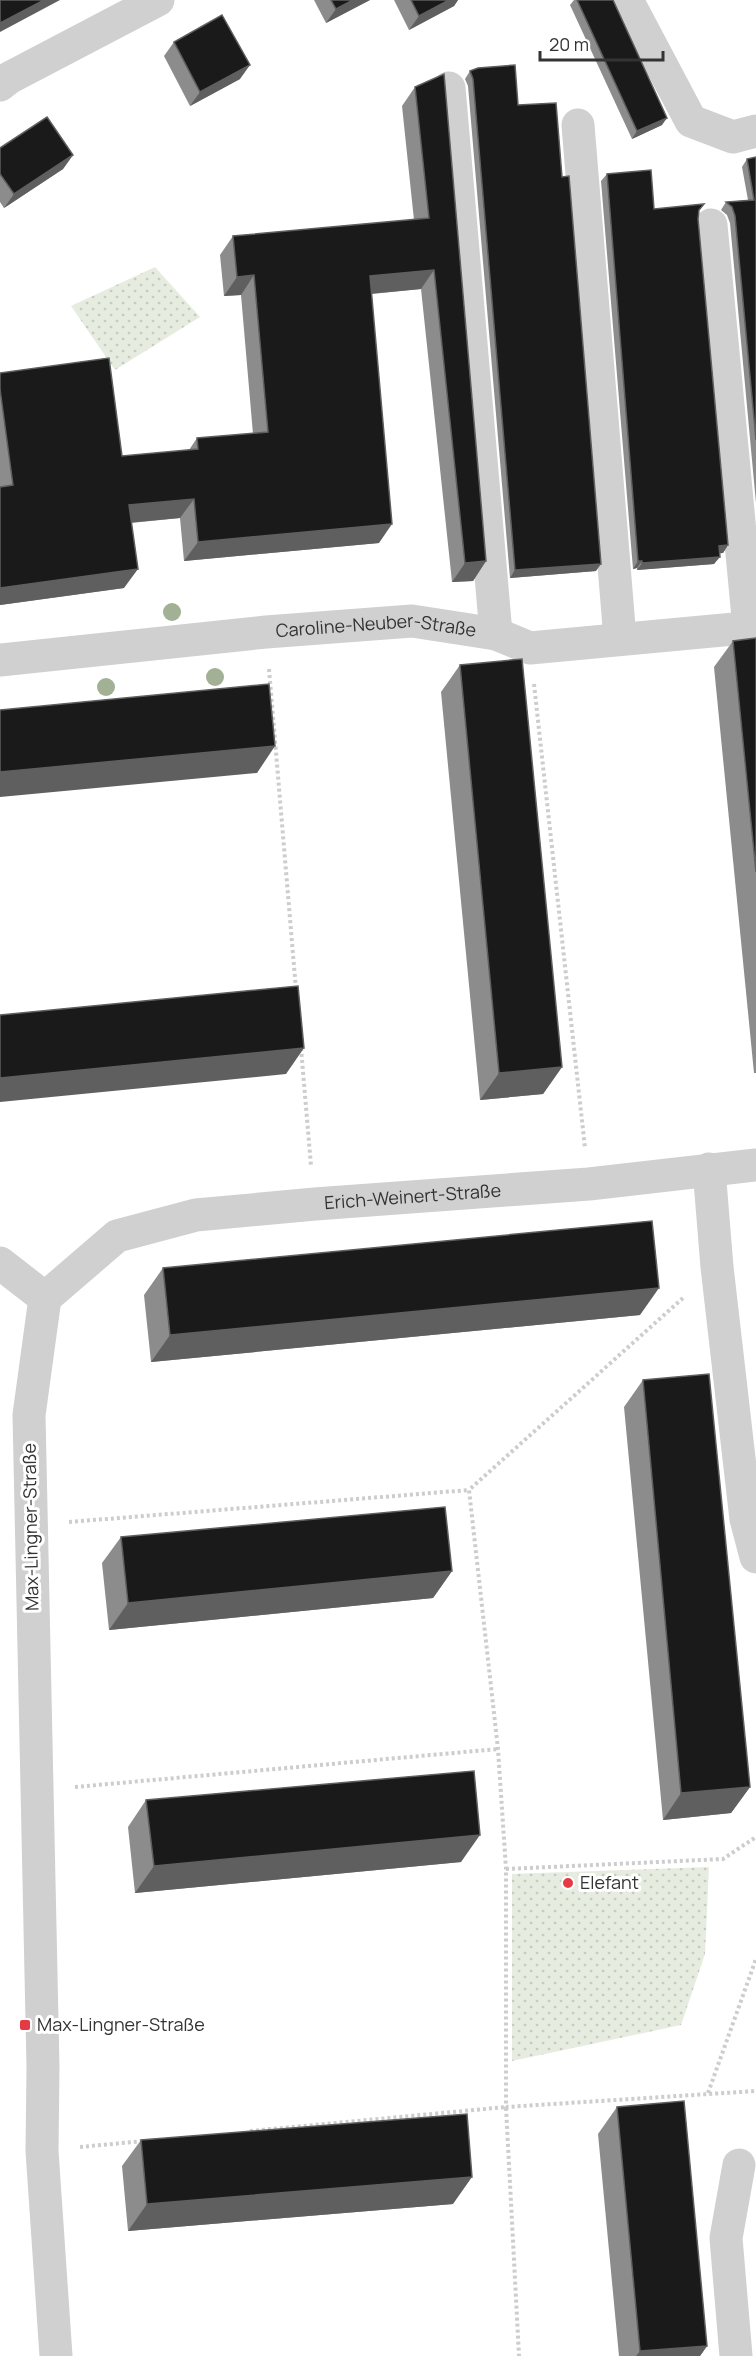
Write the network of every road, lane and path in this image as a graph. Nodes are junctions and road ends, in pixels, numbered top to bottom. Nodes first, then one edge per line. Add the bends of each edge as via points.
1 (158, 0) edge
2 (627, 0) edge
3 (0, 85) edge
4 (449, 88) dead end
5 (578, 124) dead end
6 (756, 131) edge
7 (711, 225) dead end
8 (752, 628) edge
9 (266, 632) junction
10 (496, 634) junction
11 (620, 639) junction
12 (530, 648) junction
13 (0, 660) edge
14 (297, 1002) edge
15 (300, 1037) edge
16 (756, 1165) edge
17 (709, 1169) junction
18 (589, 1184) junction
19 (315, 1204) junction
20 (0, 1263) edge
21 (717, 1267) junction
22 (45, 1298) junction
23 (469, 1490) junction
24 (31, 1525) junction
25 (756, 1557) edge
26 (498, 1749) junction
27 (37, 1791) junction
28 (756, 1837) edge
29 (506, 1869) junction
30 (756, 1959) edge
31 (756, 2091) edge
32 (708, 2093) junction
33 (506, 2107) junction
34 (244, 2132) edge
35 (149, 2141) edge
36 (42, 2151) junction
37 (739, 2165) dead end
38 (56, 2356) edge
39 (519, 2356) edge
40 (736, 2356) edge

1 - 3 street
2 - 6 street via 691,121 733,137
4 - 10 street
5 - 11 street
7 - 8 street
8 - 11 street, Caroline-Neuber-Straße
9 - 10 street, Caroline-Neuber-Straße via 412,621
9 - 13 street, Caroline-Neuber-Straße
9 - 14 path
10 - 12 street, Caroline-Neuber-Straße
11 - 12 street, Caroline-Neuber-Straße
12 - 18 path
15 - 19 path
16 - 17 street, Erich-Weinert-Straße
17 - 18 street, Erich-Weinert-Straße
17 - 21 street
18 - 19 street, Erich-Weinert-Straße
19 - 22 street, Erich-Weinert-Straße via 196,1215 117,1236
20 - 22 street
21 - 23 path
21 - 25 street via 746,1519
22 - 24 street, Max-Lingner-Straße via 29,1414
23 - 24 path
23 - 26 path
24 - 27 street, Max-Lingner-Straße
26 - 27 path
26 - 29 path
27 - 36 street, Max-Lingner-Straße
28 - 29 path via 723,1859
29 - 33 path
30 - 32 path
31 - 32 path
32 - 33 path
33 - 34 path
33 - 39 path
35 - 36 path
36 - 38 street, Max-Lingner-Straße
37 - 40 street via 726,2238

